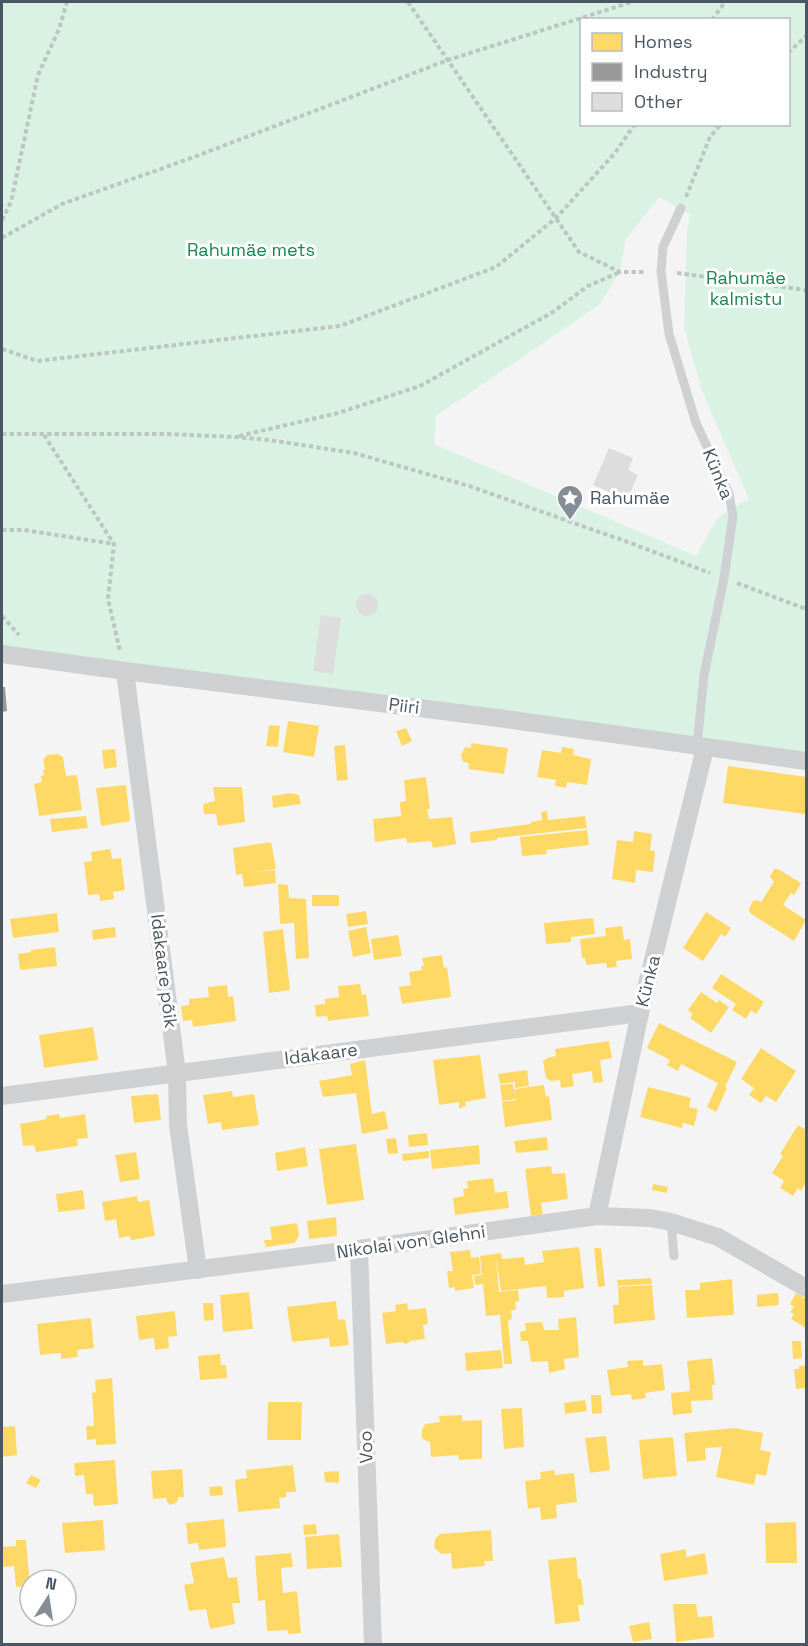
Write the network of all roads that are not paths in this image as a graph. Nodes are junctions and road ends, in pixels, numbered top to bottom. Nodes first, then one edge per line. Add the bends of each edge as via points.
1 (681, 208) road end
2 (2, 654) edge
3 (125, 671) junction
4 (701, 747) junction
5 (807, 761) edge
6 (640, 1012) junction
7 (177, 1073) junction
8 (2, 1096) edge
9 (597, 1216) junction
10 (671, 1222) junction
11 (359, 1249) junction
12 (674, 1257) dead end
13 (198, 1270) junction
14 (807, 1288) edge
15 (2, 1294) edge
16 (373, 1644) edge

1 - 4 lane, Künka via 663,247 669,334 696,423 729,495 733,516 704,675
2 - 3 street, Piiri
3 - 4 street, Piiri
3 - 7 street, Idakaare põik
4 - 5 street, Piiri
4 - 6 street, Künka
6 - 7 street, Idakaare
6 - 9 street, Künka
7 - 8 street, Idakaare
7 - 13 street, Idakaare põik via 178,1125
9 - 10 street, Nikolai von Glehni
9 - 11 street, Nikolai von Glehni
10 - 12 lane
10 - 14 street, Nikolai von Glehni via 718,1237
11 - 13 street, Nikolai von Glehni
11 - 16 street, Voo
13 - 15 street, Nikolai von Glehni

